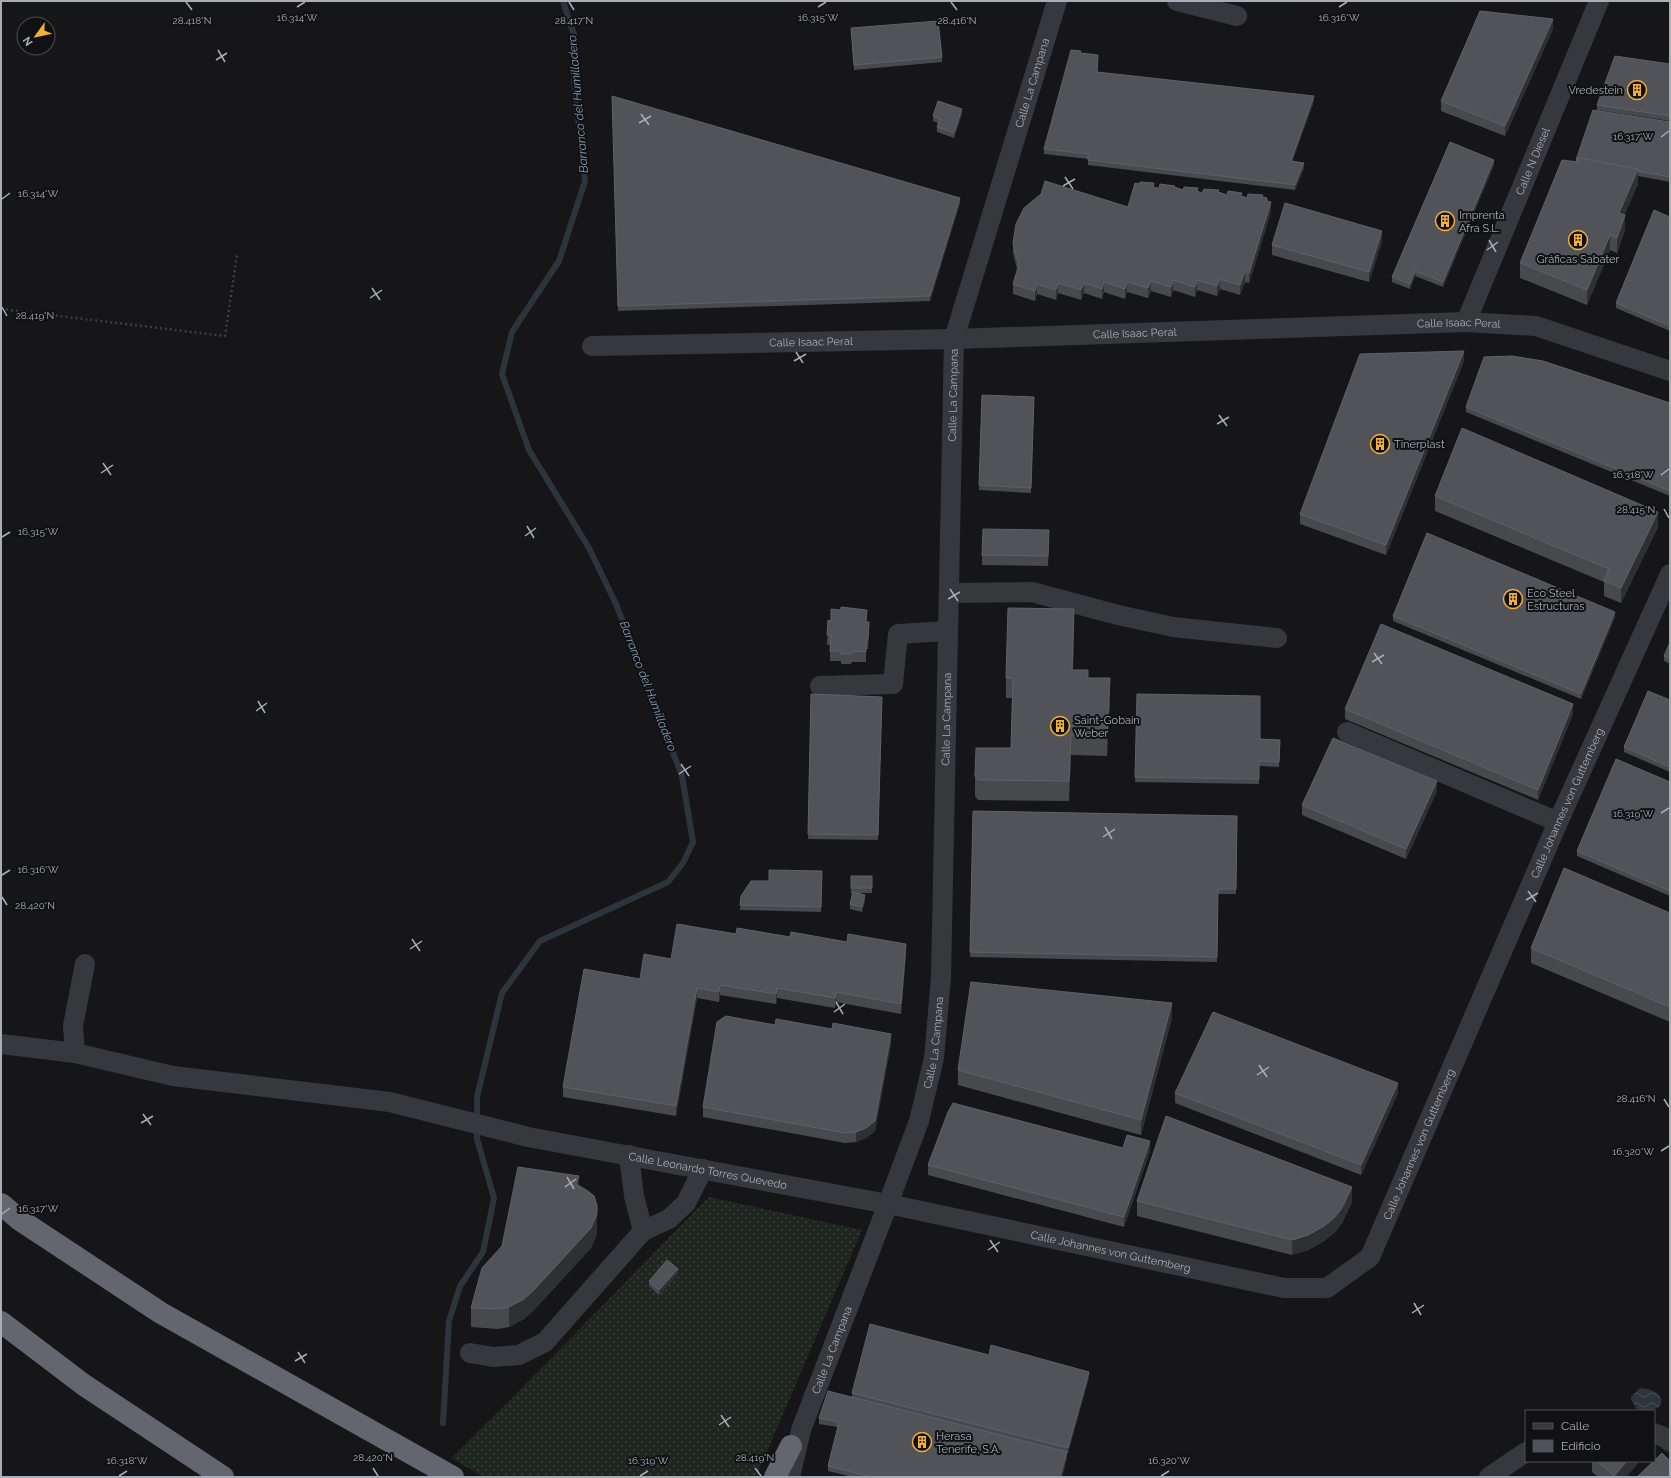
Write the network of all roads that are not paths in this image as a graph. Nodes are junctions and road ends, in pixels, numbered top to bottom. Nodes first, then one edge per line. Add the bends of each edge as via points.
1 (1057, 1) edge
2 (1178, 1) edge
3 (1599, 1) edge
4 (1237, 16) dead end
5 (1466, 322) junction
6 (954, 339) junction
7 (592, 346) dead end
8 (1670, 370) edge
9 (1670, 574) edge
10 (949, 593) junction
11 (948, 631) junction
12 (1278, 638) dead end
13 (820, 686) dead end
14 (1347, 732) dead end
15 (1558, 822) junction
16 (85, 964) dead end
17 (1, 1044) edge
18 (75, 1053) junction
19 (629, 1155) junction
20 (703, 1169) junction
21 (1, 1204) edge
22 (888, 1204) junction
23 (643, 1231) junction
24 (1, 1322) edge
25 (470, 1353) dead end
26 (1655, 1433) edge
27 (796, 1438) junction
28 (1670, 1442) edge
29 (1525, 1453) edge
30 (223, 1477) edge
31 (453, 1477) edge
32 (775, 1477) edge
33 (782, 1477) edge
34 (790, 1477) edge
35 (1489, 1477) edge

1 - 6 street, Calle La Campana
2 - 4 street
3 - 5 street, Calle N Diesel
5 - 6 street, Calle Isaac Peral
5 - 8 street, Calle Isaac Peral via 1536,326
6 - 7 street, Calle Isaac Peral
6 - 10 street, Calle La Campana
9 - 15 street, Calle Johannes von Guttemberg
10 - 11 street, Calle La Campana
10 - 12 street via 1032,592 1173,627
11 - 13 street via 898,634 893,684
11 - 22 street, Calle La Campana via 941,978 934,1058 918,1121
14 - 15 street
15 - 22 street, Calle Johannes von Guttemberg via 1370,1257 1327,1288 1284,1288
16 - 18 street via 73,1026
17 - 18 street, Calle Leonardo Torres Quevedo
18 - 19 street, Calle Leonardo Torres Quevedo via 173,1076 390,1102 528,1137
19 - 20 street, Calle Leonardo Torres Quevedo
19 - 23 street via 634,1196
20 - 22 street, Calle Leonardo Torres Quevedo
20 - 23 street via 686,1203 669,1219
21 - 31 highway via 20,1220 161,1313
22 - 27 street, Calle La Campana
23 - 25 street via 545,1342 519,1355 493,1357
24 - 30 highway via 84,1386
26 - 28 street
27 - 32 highway
27 - 33 street, Calle La Campana
27 - 34 street, Calle La Campana
29 - 35 street

